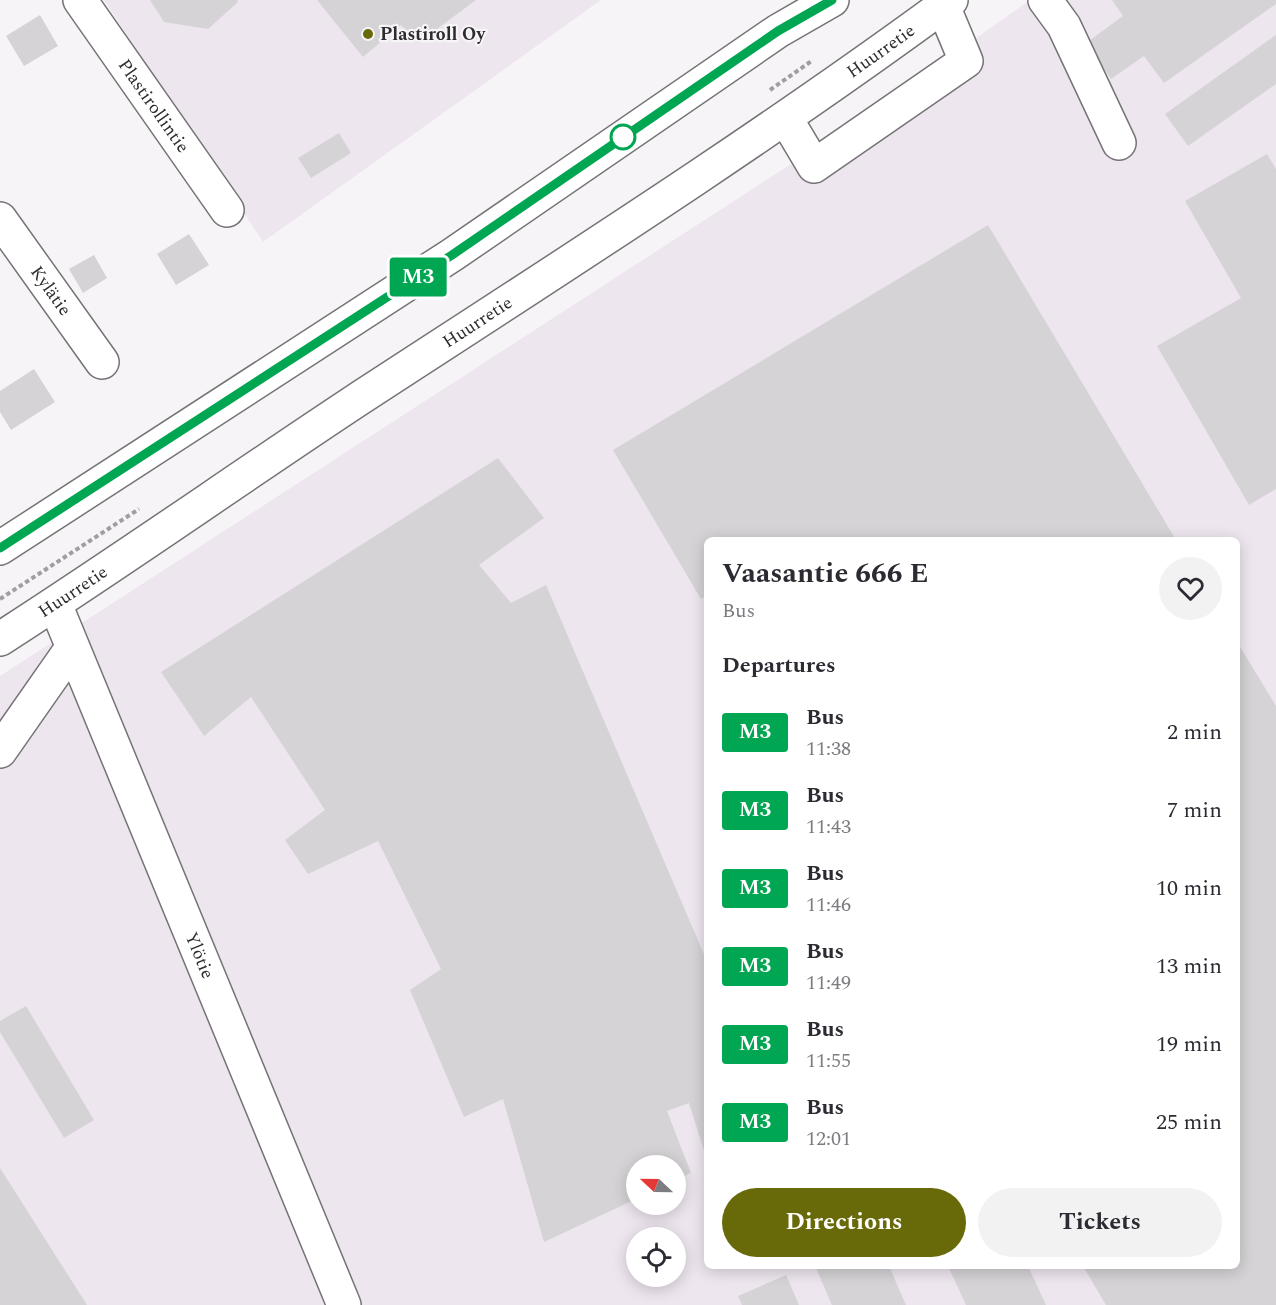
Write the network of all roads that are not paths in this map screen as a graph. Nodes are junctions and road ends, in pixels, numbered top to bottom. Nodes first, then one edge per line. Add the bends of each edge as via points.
1 (80, 0) edge
2 (810, 0) edge
3 (832, 0) edge
4 (1045, 0) edge
5 (947, 3) edge
6 (778, 31) junction
7 (786, 119) junction
8 (1119, 143) dead end
9 (227, 210) dead end
10 (0, 219) edge
11 (102, 363) dead end
12 (0, 548) edge
13 (55, 604) junction
14 (0, 639) edge
15 (72, 648) junction
16 (0, 751) edge
17 (344, 1305) edge

1 - 9 main road, Plastirollintie
2 - 6 main road
3 - 6 main road
4 - 8 main road via 1064,26
5 - 7 main road, Huurretie
5 - 7 main road via 966,61 814,166
6 - 12 main road via 452,255
7 - 13 main road, Huurretie
10 - 11 main road, Kylätie
13 - 14 main road, Huurretie
13 - 15 main road, Ylötie
15 - 16 main road
15 - 17 main road, Ylötie

